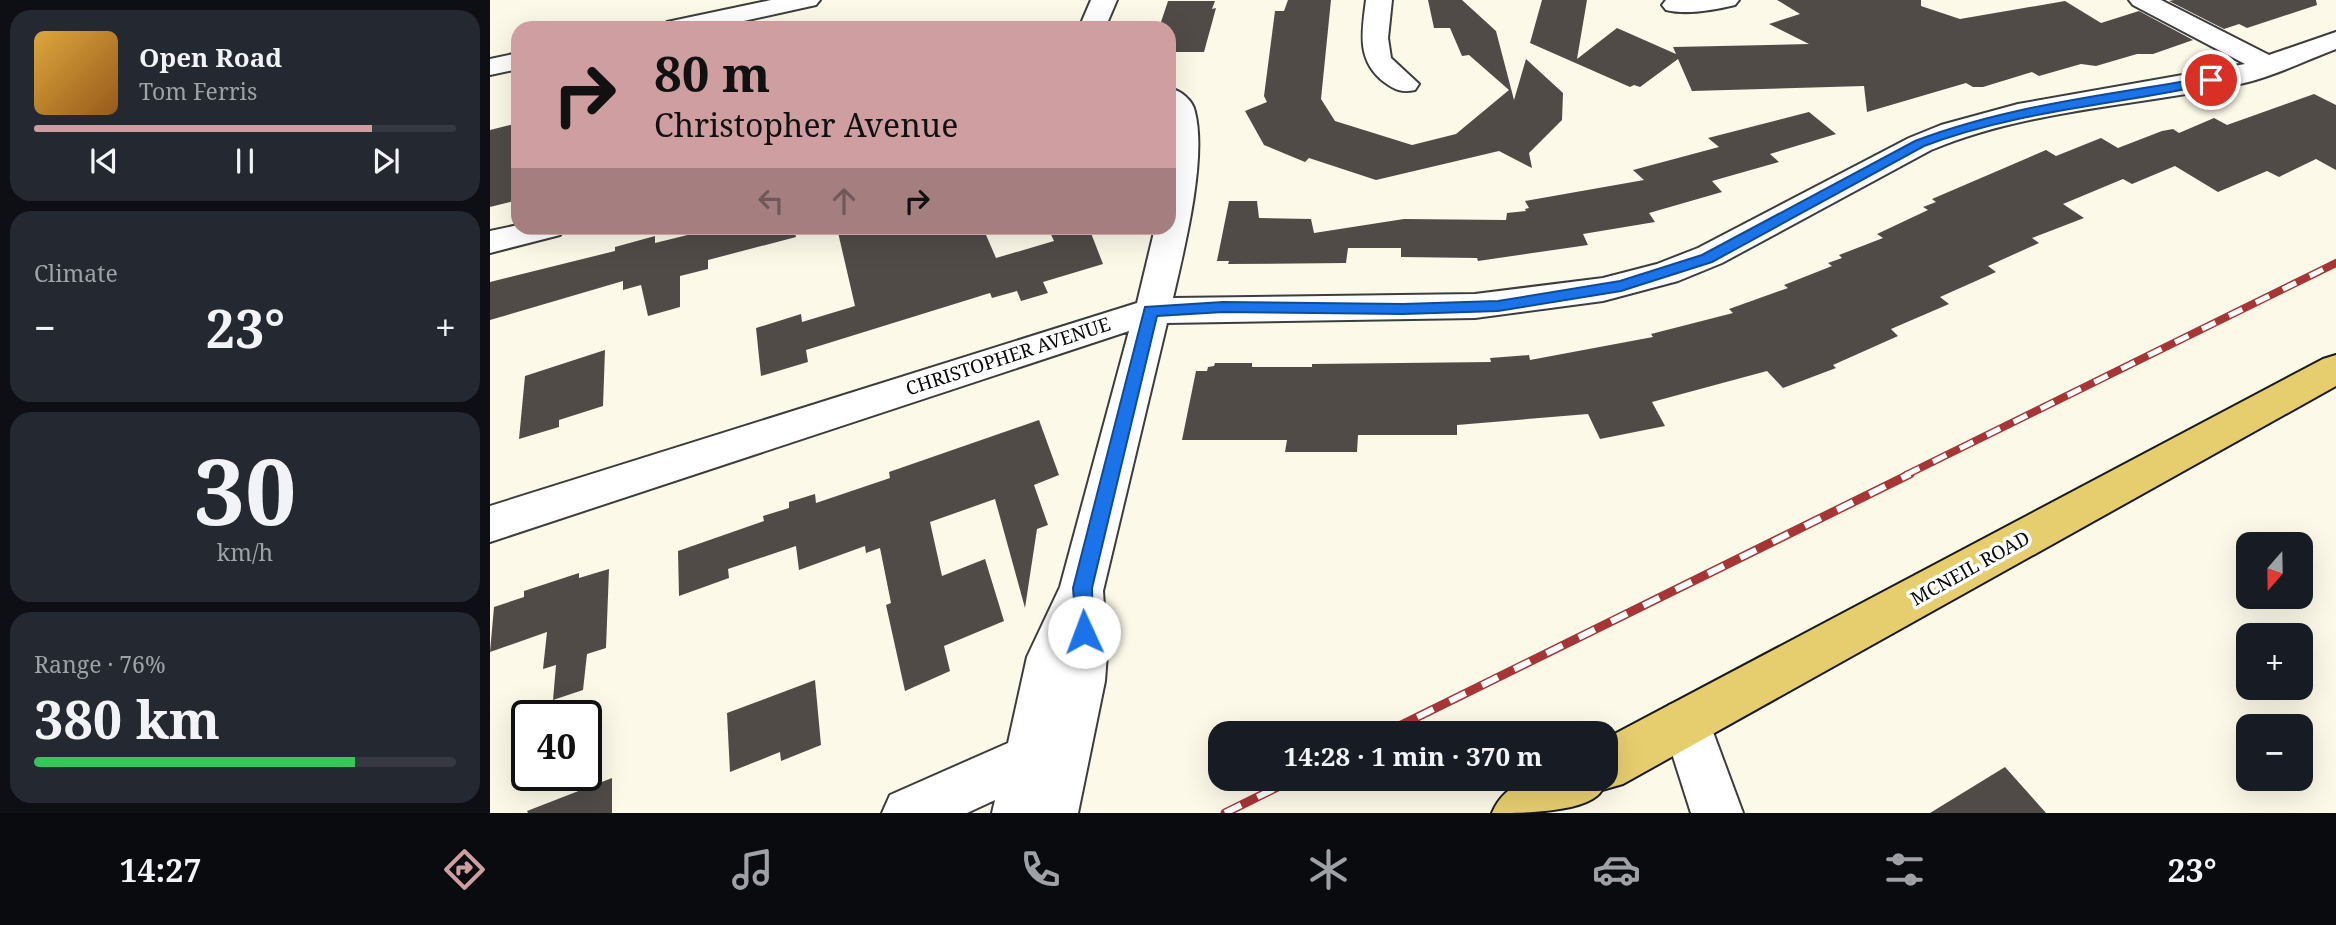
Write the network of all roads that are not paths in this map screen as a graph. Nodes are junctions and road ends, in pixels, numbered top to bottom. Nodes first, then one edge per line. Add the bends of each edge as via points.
1 (807, 0) edge
2 (1104, 0) edge
3 (1379, 0) edge
4 (1726, 0) edge
5 (2142, 0) edge
6 (1675, 5) dead end
7 (709, 21) edge
8 (1095, 21) edge
9 (2336, 40) edge
10 (511, 62) edge
11 (2269, 66) junction
12 (490, 67) edge
13 (1405, 84) dead end
14 (1176, 104) edge
15 (1176, 201) edge
16 (519, 235) edge
17 (1170, 235) edge
18 (490, 242) edge
19 (1151, 311) junction
20 (2336, 369) edge
21 (490, 524) edge
22 (1082, 588) junction
23 (1686, 722) junction
24 (1028, 759) junction
25 (1618, 759) edge
26 (1558, 791) edge
27 (908, 813) edge
28 (1018, 813) edge
29 (1052, 813) edge
30 (1517, 813) edge
31 (1717, 813) edge

1 - 7 street
2 - 8 street
3 - 13 street via 1373,48 1385,71
4 - 6 street
5 - 11 street
9 - 11 street, CHRISTOPHER AVENUE
10 - 12 street
11 - 19 street, CHRISTOPHER AVENUE via 2239,76 2018,113 1951,131 1707,258 1621,286 1498,306
14 - 15 street via 1181,110
16 - 18 street
17 - 19 street
19 - 21 street, CHRISTOPHER AVENUE
19 - 22 street
20 - 23 main road, MCNEIL ROAD
22 - 24 street via 1050,657
22 - 29 street via 1081,681
23 - 25 main road, MCNEIL ROAD
23 - 31 street
24 - 27 street
24 - 28 street
26 - 30 main road

